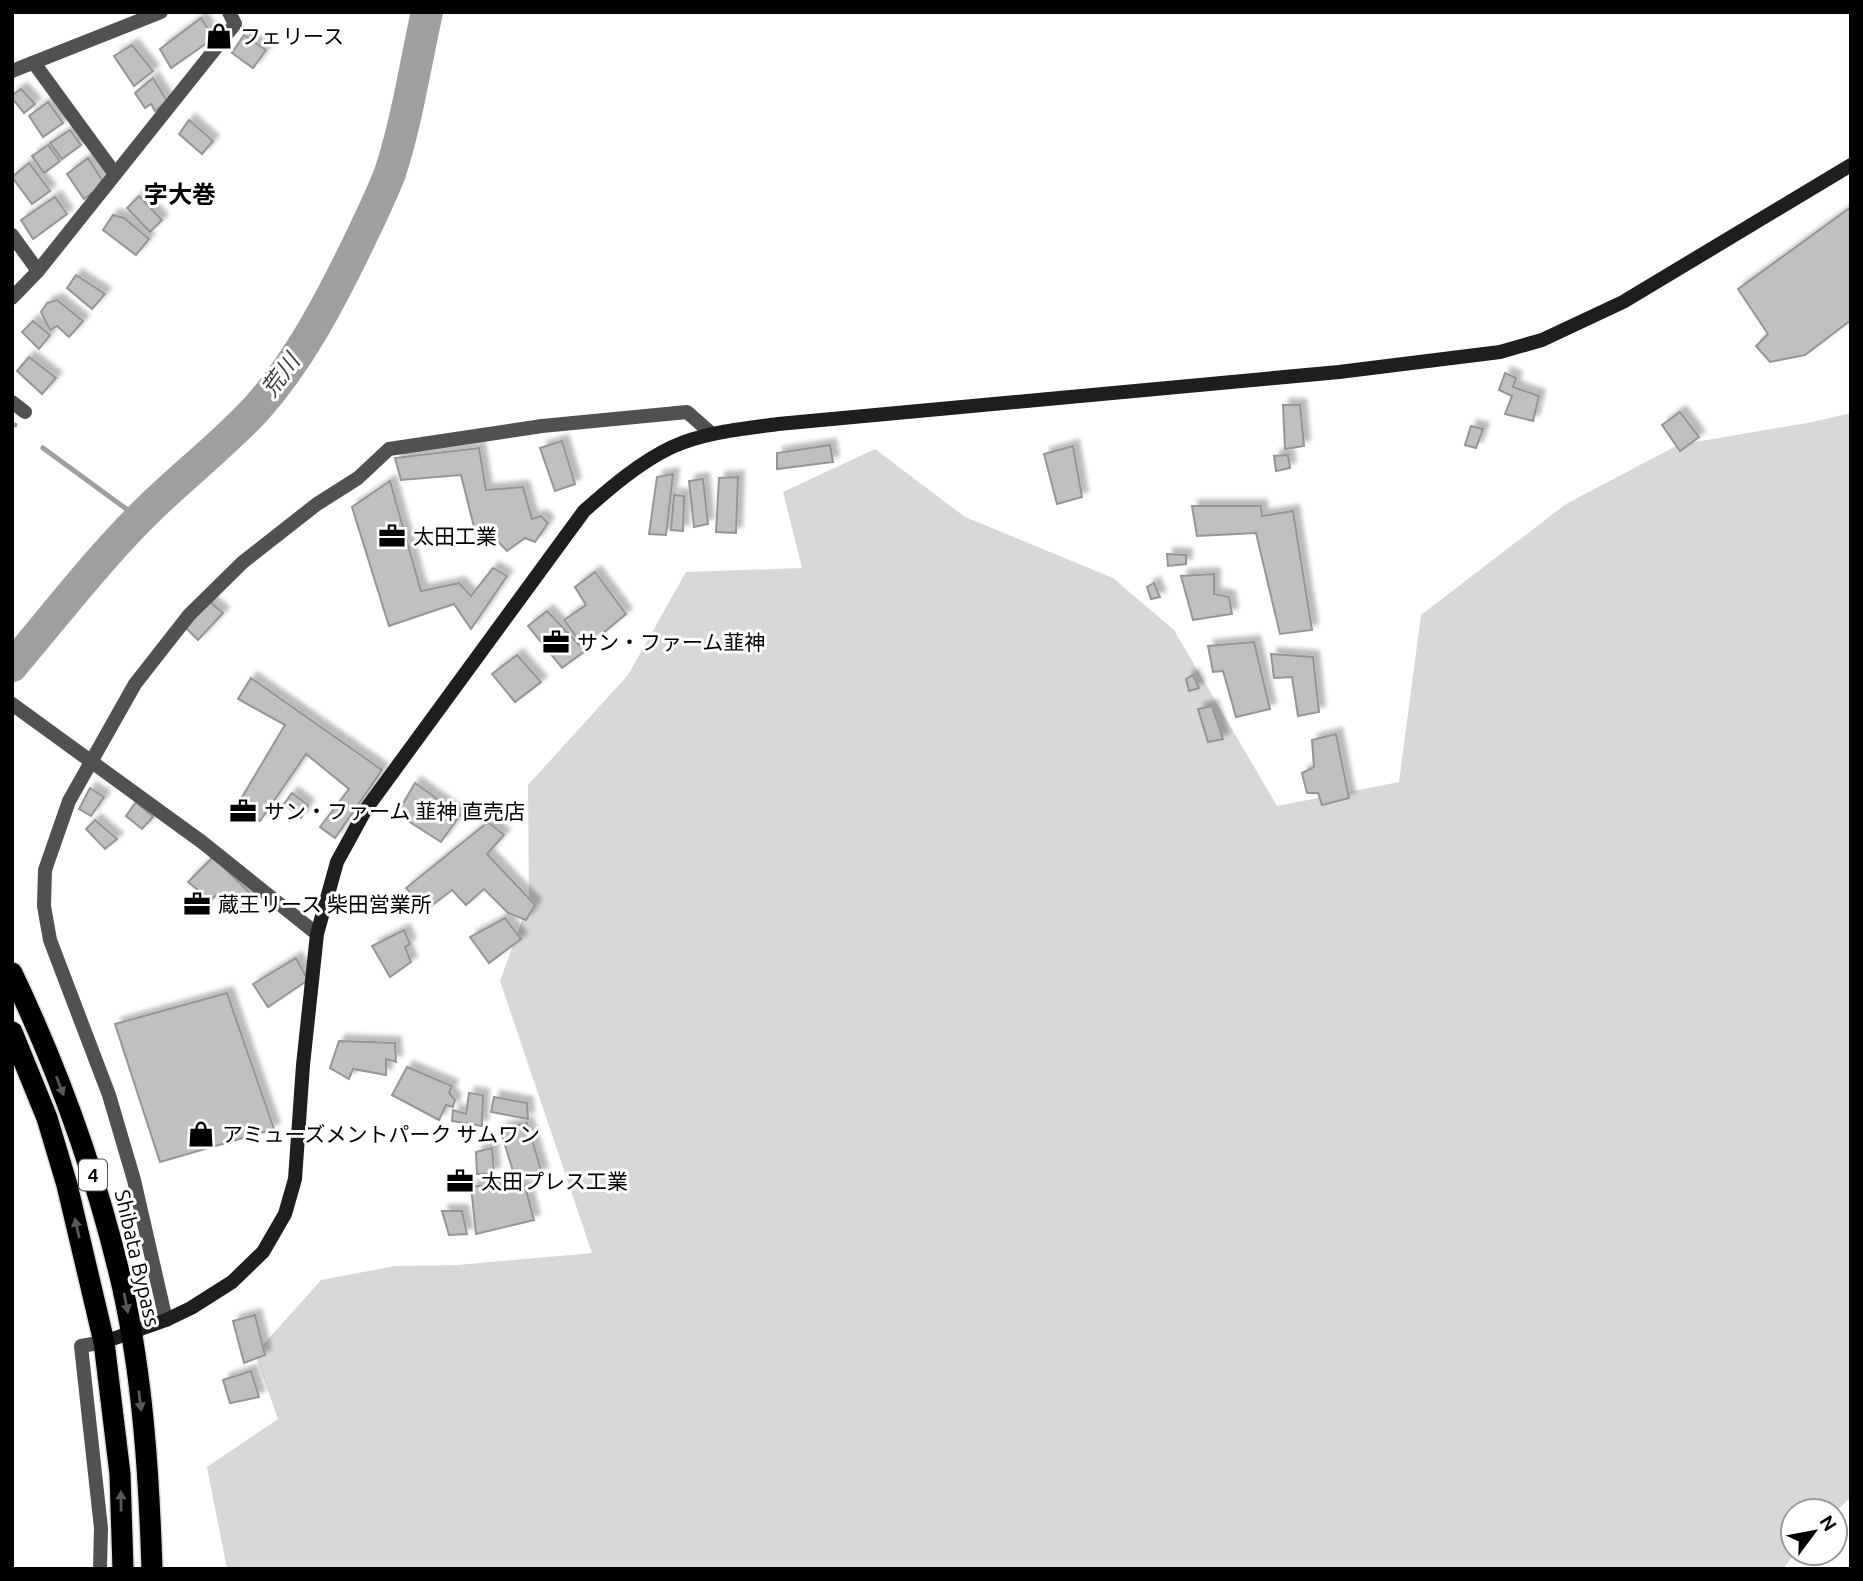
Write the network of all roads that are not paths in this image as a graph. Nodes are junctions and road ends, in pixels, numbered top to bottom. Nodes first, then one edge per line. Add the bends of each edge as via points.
1 (161, 12) edge
2 (229, 12) edge
3 (34, 63) junction
4 (12, 71) edge
5 (1851, 165) edge
6 (115, 174) junction
7 (12, 236) edge
8 (38, 271) junction
9 (12, 298) edge
10 (12, 402) edge
11 (25, 412) dead end
12 (712, 434) junction
13 (12, 704) edge
14 (91, 762) junction
15 (317, 934) junction
16 (12, 973) edge
17 (12, 1032) edge
18 (166, 1320) junction
19 (131, 1334) junction
20 (104, 1342) junction
21 (100, 1569) edge
22 (123, 1569) edge
23 (152, 1569) edge

1 - 3 street
2 - 6 street via 235,24
3 - 4 street
3 - 6 street
5 - 12 street via 1623,302 1542,340 1500,352 1339,372 841,417
6 - 8 street
7 - 8 street
8 - 9 street
10 - 11 street
12 - 14 street via 687,411 389,449 358,478 243,562 189,615 135,684
12 - 15 street via 671,447 620,479 584,511 366,808 337,862
13 - 14 street
14 - 15 street via 202,842
14 - 18 street via 69,801 52,848 45,870 44,906 50,940 113,1107
15 - 18 street via 295,1180 285,1214 263,1252 232,1282
16 -> 19 highway, Shibata Bypass / 4 via 96,1184
20 -> 17 highway, 4 via 67,1185
18 - 19 street
19 - 20 street
19 -> 23 highway, Shibata Bypass / 4 via 149,1487
20 - 21 street via 81,1346 101,1528
22 -> 20 highway, 4 via 120,1474

